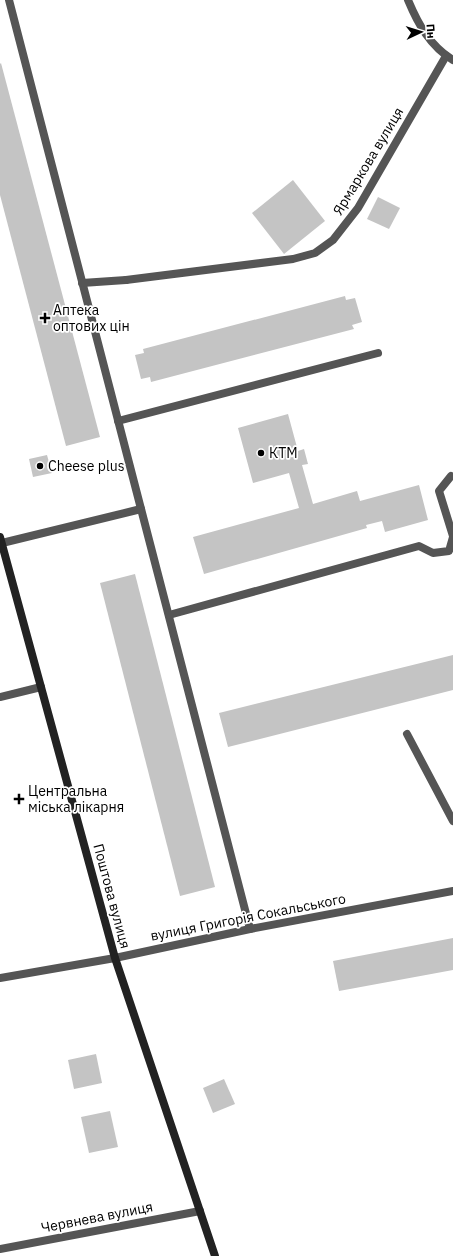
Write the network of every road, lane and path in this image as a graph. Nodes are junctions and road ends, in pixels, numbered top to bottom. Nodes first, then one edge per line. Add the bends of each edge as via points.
1 (9, 0) edge
2 (408, 0) edge
3 (449, 58) edge
4 (82, 283) junction
5 (378, 353) dead end
6 (118, 421) junction
7 (451, 476) dead end
8 (141, 509) junction
9 (453, 537) edge
10 (1, 540) edge
11 (169, 615) junction
12 (41, 686) junction
13 (0, 697) edge
14 (407, 734) dead end
15 (453, 821) edge
16 (453, 891) edge
17 (250, 929) junction
18 (115, 958) junction
19 (0, 978) edge
20 (200, 1211) junction
21 (0, 1249) edge
22 (214, 1256) edge

1 - 4 street
2 - 3 street via 420,28
3 - 4 street, Ярмаркова вулиця via 358,208 333,240 315,253 293,259
4 - 6 street
5 - 6 street
6 - 8 street
7 - 9 street via 439,490
8 - 10 street
8 - 11 street
9 - 11 street via 449,551 433,554 419,546
10 - 12 street, Поштова вулиця
11 - 17 street
12 - 13 street
12 - 18 street, Поштова вулиця
14 - 15 street
16 - 17 street, вулиця Григорія Сокальського
17 - 18 street, вулиця Григорія Сокальського
18 - 19 street, вулиця Григорія Сокальського
18 - 20 street, Поштова вулиця
20 - 21 street, Червнева вулиця
20 - 22 street, Поштова вулиця

